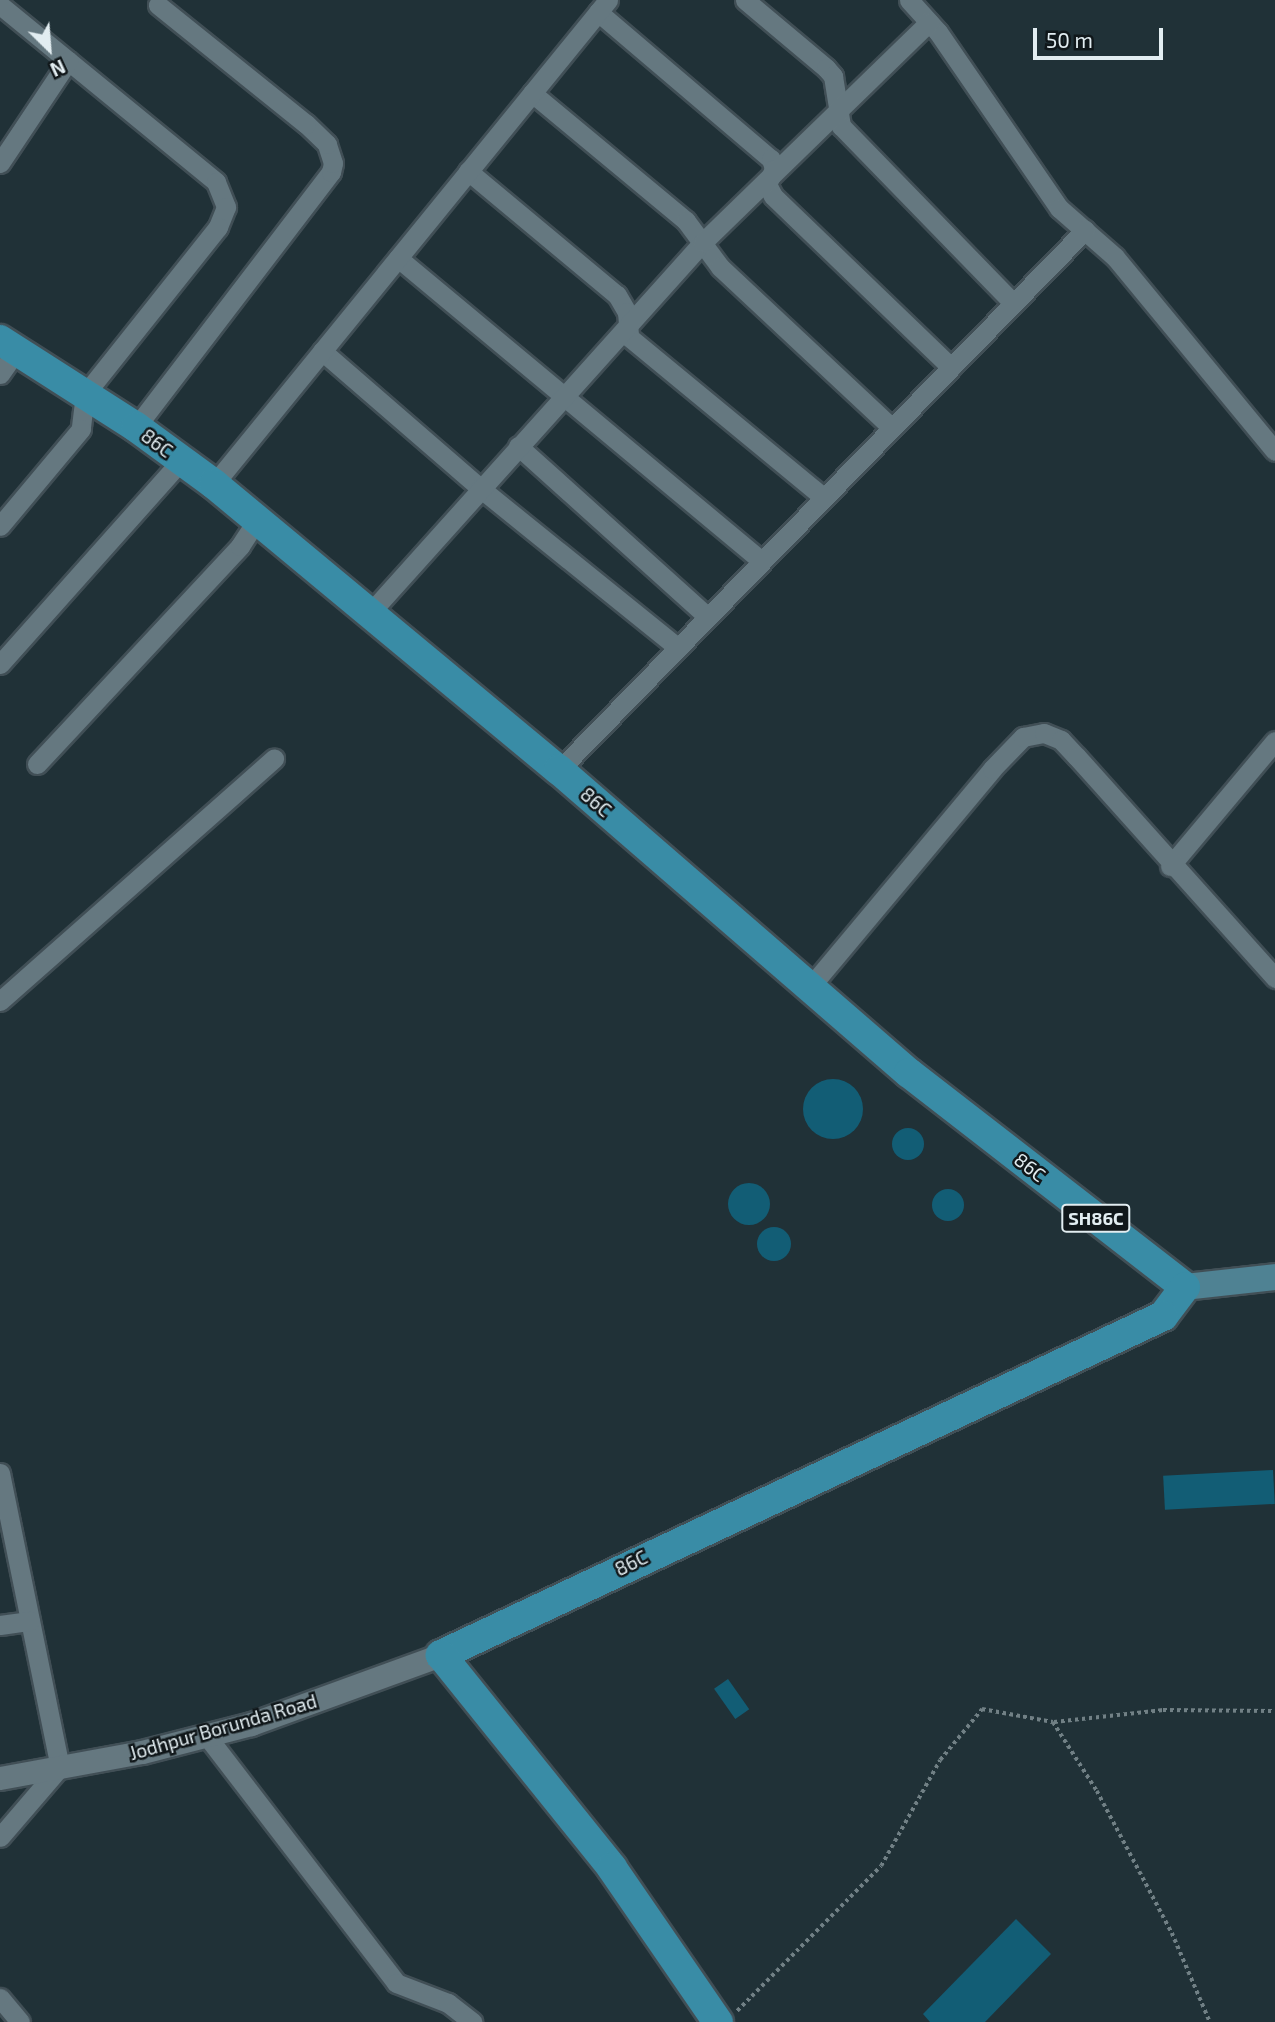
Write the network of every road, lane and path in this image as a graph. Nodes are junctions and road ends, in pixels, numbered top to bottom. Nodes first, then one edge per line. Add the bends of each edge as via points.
1 (745, 0) edge
2 (909, 0) edge
3 (158, 5) dead end
4 (9, 6) edge
5 (603, 6) edge
6 (929, 22) junction
7 (68, 61) junction
8 (532, 93) junction
9 (836, 114) junction
10 (0, 163) edge
11 (468, 172) junction
12 (769, 179) junction
13 (1085, 230) junction
14 (703, 242) junction
15 (398, 258) junction
16 (1013, 303) junction
17 (626, 325) junction
18 (322, 351) junction
19 (5, 355) edge
20 (951, 367) junction
21 (86, 394) junction
22 (565, 395) junction
23 (136, 427) junction
24 (891, 427) junction
25 (518, 446) junction
26 (1275, 451) edge
27 (181, 461) junction
28 (214, 484) junction
29 (480, 488) junction
30 (822, 496) junction
31 (257, 520) junction
32 (0, 526) edge
33 (760, 560) junction
34 (370, 613) junction
35 (707, 616) junction
36 (677, 647) junction
37 (0, 664) edge
38 (1275, 741) edge
39 (274, 759) dead end
40 (37, 764) dead end
41 (559, 771) junction
42 (1170, 866) junction
43 (1275, 978) edge
44 (810, 987) junction
45 (0, 1001) edge
46 (1275, 1276) edge
47 (1185, 1287) junction
48 (0, 1473) edge
49 (30, 1621) junction
50 (0, 1625) edge
51 (441, 1656) junction
52 (1275, 1711) edge
53 (1053, 1722) junction
54 (206, 1735) junction
55 (60, 1767) junction
56 (0, 1778) edge
57 (0, 1837) edge
58 (0, 1998) edge
59 (727, 2017) edge
60 (20, 2022) edge
61 (472, 2022) edge
62 (1210, 2022) edge

1 - 9 street via 833,76
2 - 6 street
3 - 23 street via 313,130 327,144 333,163 331,172
4 - 7 street
5 - 8 street
5 - 12 street via 771,159 774,169
6 - 9 street
6 - 13 street via 1059,208
7 - 10 street
7 - 21 street via 216,182 226,197 218,226
8 - 11 street
8 - 14 street via 687,221
9 - 12 street
9 - 16 street via 841,127
11 - 15 street
11 - 17 street via 617,295 627,312
12 - 14 street
12 - 20 street via 773,196
13 - 16 street
13 - 26 street via 1115,257
14 - 17 street
14 - 24 street via 720,267
15 - 18 street
15 - 22 street
16 - 20 street
17 - 22 street
17 - 30 street via 638,345
18 - 28 street
18 - 29 street
19 - 21 main road, 86C / SH86C
20 - 24 street
21 - 23 main road, 86C / SH86C
21 - 32 street via 81,429
22 - 25 street
22 - 33 street
23 - 27 main road, 86C / SH86C
24 - 30 street
25 - 29 street
25 - 35 street
27 - 28 main road, 86C / SH86C
27 - 37 street
28 - 31 main road, 86C / SH86C
29 - 34 street
29 - 36 street
30 - 33 street
31 - 34 main road, 86C / SH86C
31 - 40 street via 240,546
33 - 35 street
34 - 41 main road, 86C / SH86C
35 - 36 street
36 - 41 street
38 - 42 street
39 - 45 street
41 - 44 main road, 86C / SH86C
42 - 43 street
42 - 44 street via 1061,740 1052,734 1034,733 1023,737 992,769
44 - 47 main road, 86C / SH86C via 909,1073
46 - 47 main road
47 - 51 main road, 86C via 1163,1316
48 - 49 street
49 - 50 street
49 - 55 street
51 - 54 street, Jodhpur Borunda Road via 308,1705
51 - 59 main road
52 - 53 path via 1163,1710
53 - 59 path via 982,1709 940,1760 881,1866
53 - 62 path via 1097,1791 1172,1933
54 - 55 street, Jodhpur Borunda Road
54 - 61 street via 388,1973 406,1989 457,2007
55 - 56 street, Jodhpur Borunda Road
55 - 57 street
58 - 60 street

